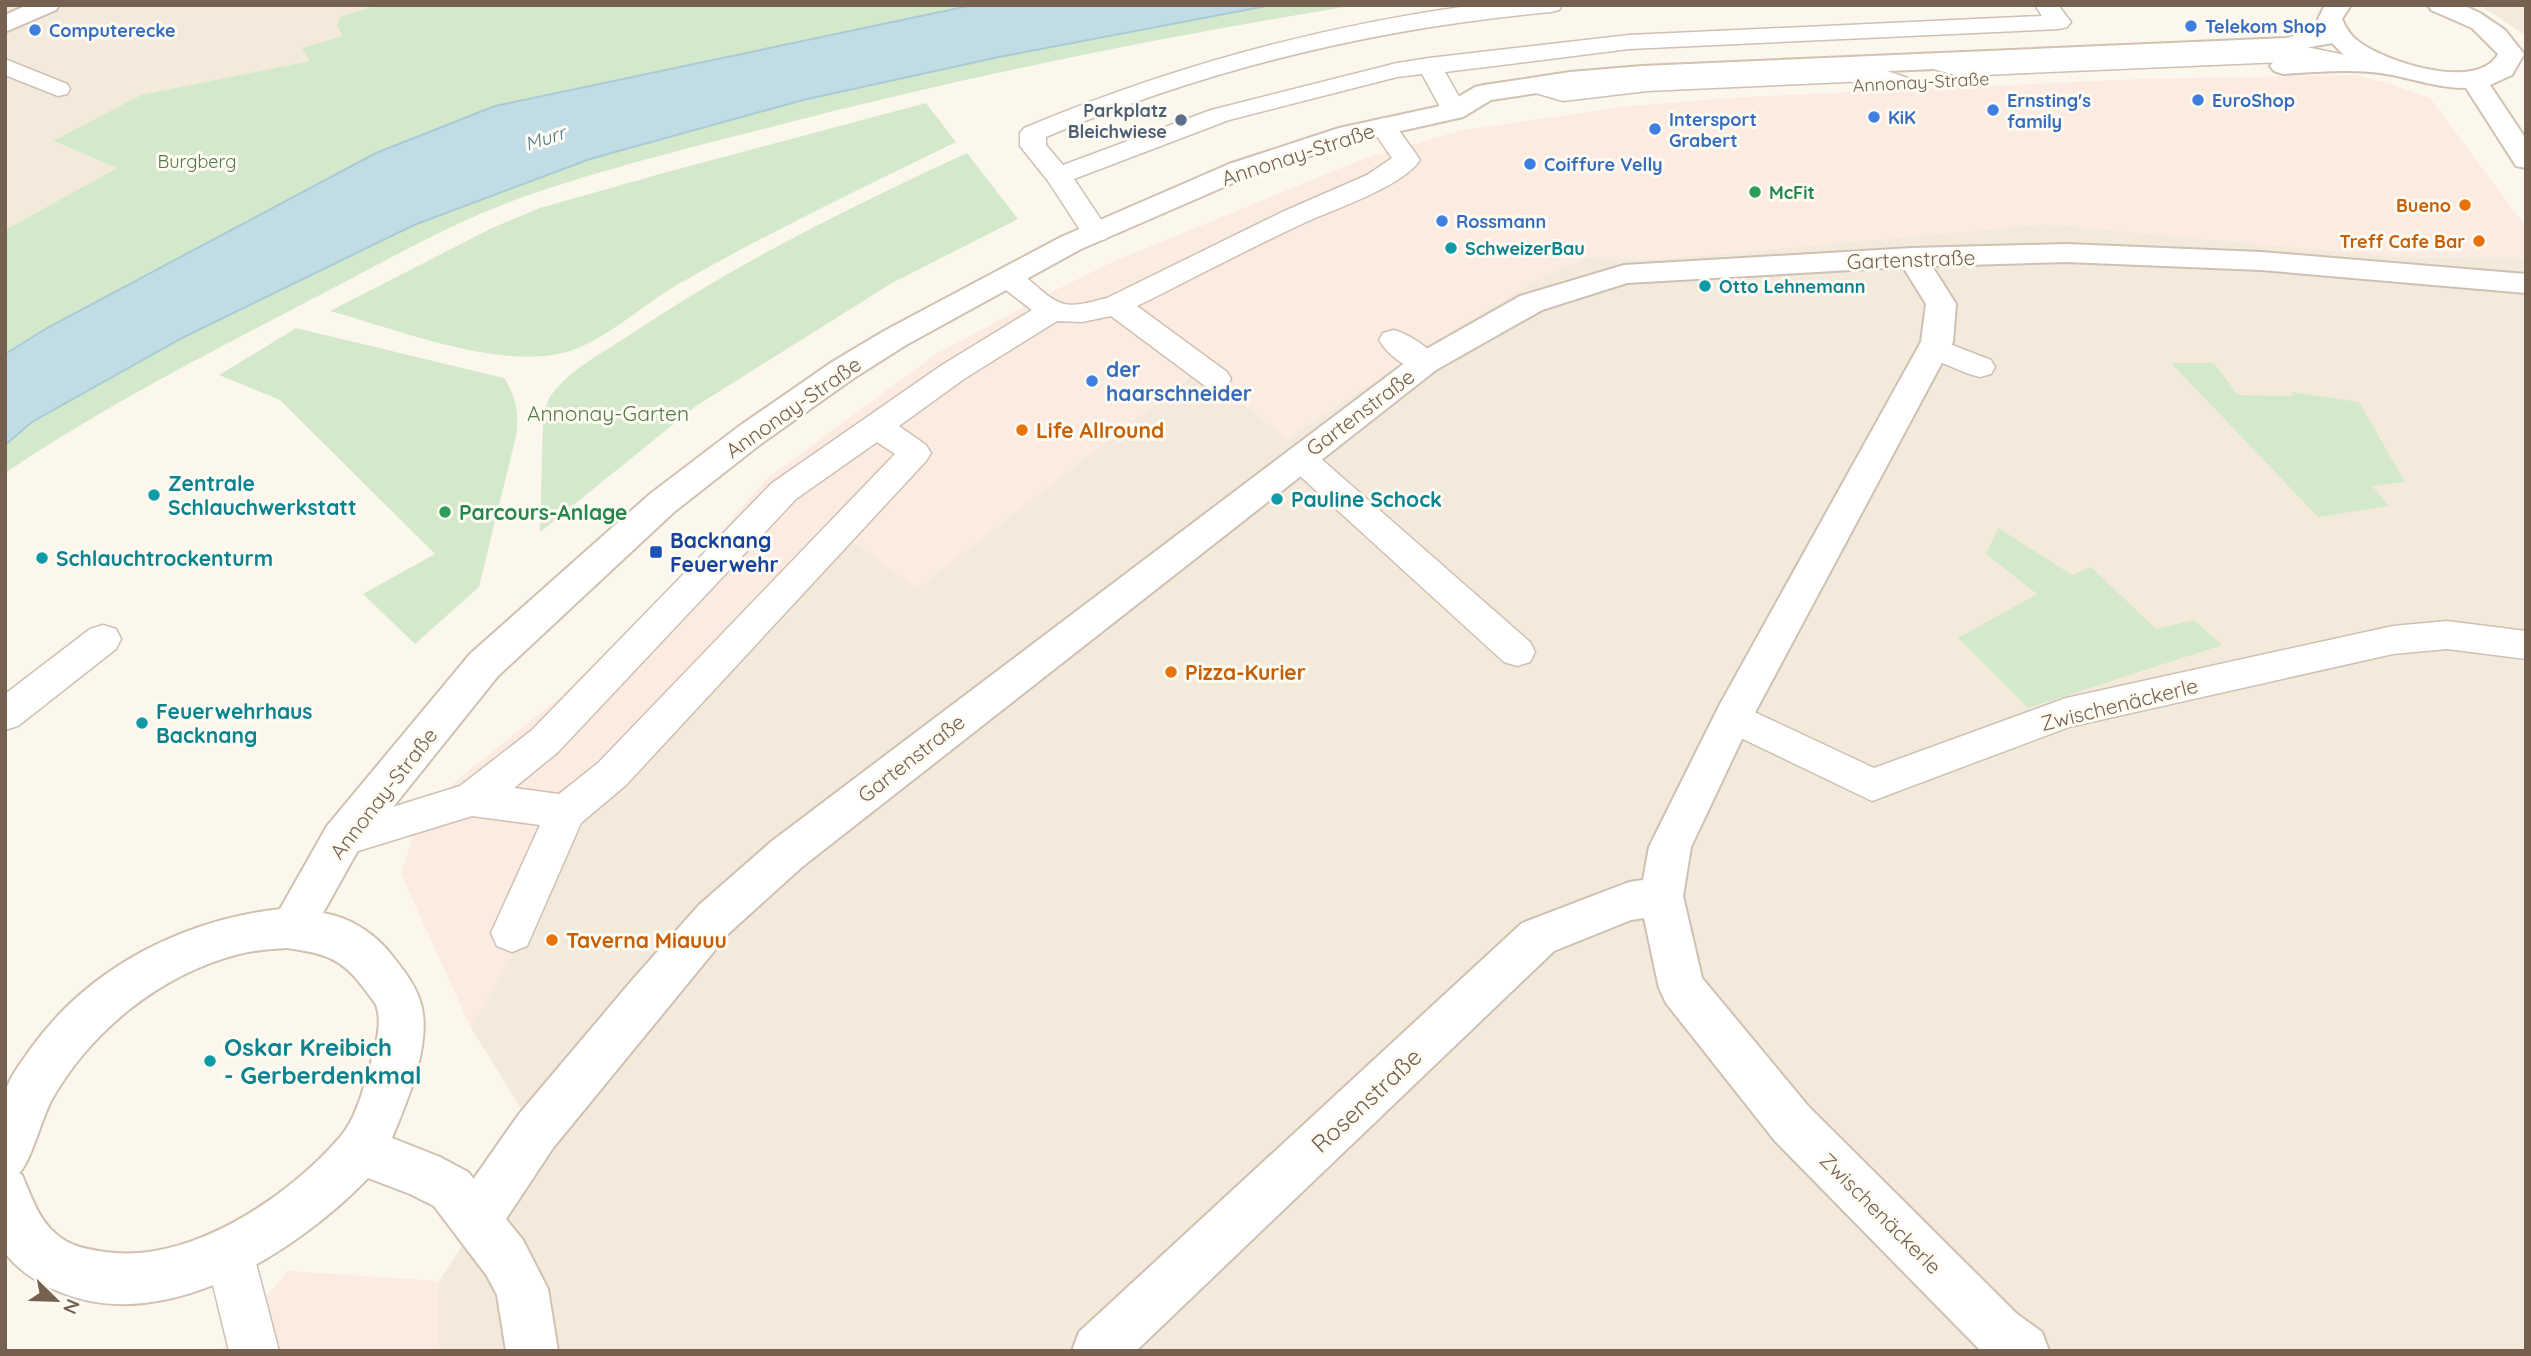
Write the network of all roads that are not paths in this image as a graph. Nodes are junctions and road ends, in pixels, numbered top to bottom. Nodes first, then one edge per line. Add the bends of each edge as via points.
1 (47, 5) edge
2 (1551, 5) edge
3 (2339, 5) edge
4 (2440, 5) edge
5 (2052, 14) edge
6 (5, 25) edge
7 (2322, 42) junction
8 (2515, 45) edge
9 (2085, 54) junction
10 (2351, 63) junction
11 (1429, 65) junction
12 (5, 66) edge
13 (2390, 67) junction
14 (1945, 70) junction
15 (1886, 73) junction
16 (2474, 80) junction
17 (1534, 85) junction
18 (58, 89) dead end
19 (1555, 100) junction
20 (1454, 111) junction
21 (1383, 125) junction
22 (2526, 160) edge
23 (1058, 176) junction
24 (1096, 233) junction
25 (1912, 257) junction
26 (1008, 278) junction
27 (2526, 284) edge
28 (1116, 305) junction
29 (1052, 311) junction
30 (1394, 340) dead end
31 (1934, 348) junction
32 (1425, 363) junction
33 (1980, 367) dead end
34 (1216, 379) dead end
35 (877, 426) junction
36 (1300, 458) junction
37 (103, 639) dead end
38 (2526, 645) edge
39 (1517, 652) dead end
40 (5, 715) edge
41 (1733, 717) junction
42 (472, 799) junction
43 (566, 812) junction
44 (342, 839) junction
45 (1661, 896) junction
46 (293, 927) junction
47 (512, 933) dead end
48 (360, 1151) junction
49 (5, 1155) edge
50 (5, 1192) edge
51 (477, 1219) junction
52 (229, 1252) junction
53 (2004, 1345) edge
54 (254, 1351) edge
55 (531, 1351) edge
56 (1098, 1351) edge

1 - 6 street
2 - 23 lane via 1449,16 1325,39 1228,63 1088,110 1033,133 1033,146
3 - 7 street
4 - 8 street
5 - 9 lane
5 - 11 lane via 1629,42
7 - 9 street, Annonay-Straße
7 - 10 lane
7 - 13 street via 2350,48
7 - 14 lane
8 - 16 street via 2509,65 2499,74
9 - 14 street, Annonay-Straße
10 - 13 street, Annonay-Straße
10 - 14 street, Annonay-Straße
11 - 20 lane
11 - 23 lane via 1220,115
12 - 18 lane
13 - 16 street via 2430,78
14 - 15 street, Annonay-Straße
15 - 17 street, Annonay-Straße via 1642,74
15 - 19 street, Annonay-Straße via 1633,98
16 - 22 street
17 - 19 lane
17 - 20 street, Annonay-Straße via 1484,93
19 - 20 street, Annonay-Straße via 1483,117
20 - 21 street, Annonay-Straße
21 - 24 street, Annonay-Straße via 1239,170
21 - 28 lane via 1407,160 1376,181
23 - 24 lane
24 - 26 street, Annonay-Straße
25 - 27 street, Gartenstraße via 2066,253 2261,261
25 - 31 street, Zwischenäckerle via 1941,304
25 - 32 street, Gartenstraße via 1624,274 1531,303
26 - 29 lane
26 - 44 street, Annonay-Straße via 843,370 662,503 484,665
28 - 29 lane via 1074,313
28 - 34 lane
29 - 35 lane
30 - 32 lane
31 - 33 lane
31 - 41 street, Zwischenäckerle
32 - 36 street, Gartenstraße
35 - 42 lane via 784,491 545,741
35 - 43 lane via 915,453 612,774
36 - 39 lane
36 - 51 street, Gartenstraße via 798,846 714,919 536,1131
37 - 40 lane
38 - 41 lane, Zwischenäckerle via 2447,635 2393,640 2066,713 1872,785
41 - 45 street, Zwischenäckerle via 1670,847
42 - 43 lane
42 - 44 lane
43 - 47 lane
44 - 46 street, Annonay-Straße
45 - 53 street, Zwischenäckerle via 1682,988 1792,1124
45 - 56 street, Rosenstraße via 1629,901 1538,937
46 - 48 street via 343,938 373,958 396,995 401,1027 392,1080
46 - 49 street via 250,931 192,948 134,979 81,1023 39,1075
48 - 51 street via 451,1189
48 - 52 street via 277,1224
50 - 52 street via 23,1237 41,1257 66,1270 100,1279 140,1279 183,1270
51 - 55 street via 522,1289
52 - 54 lane

